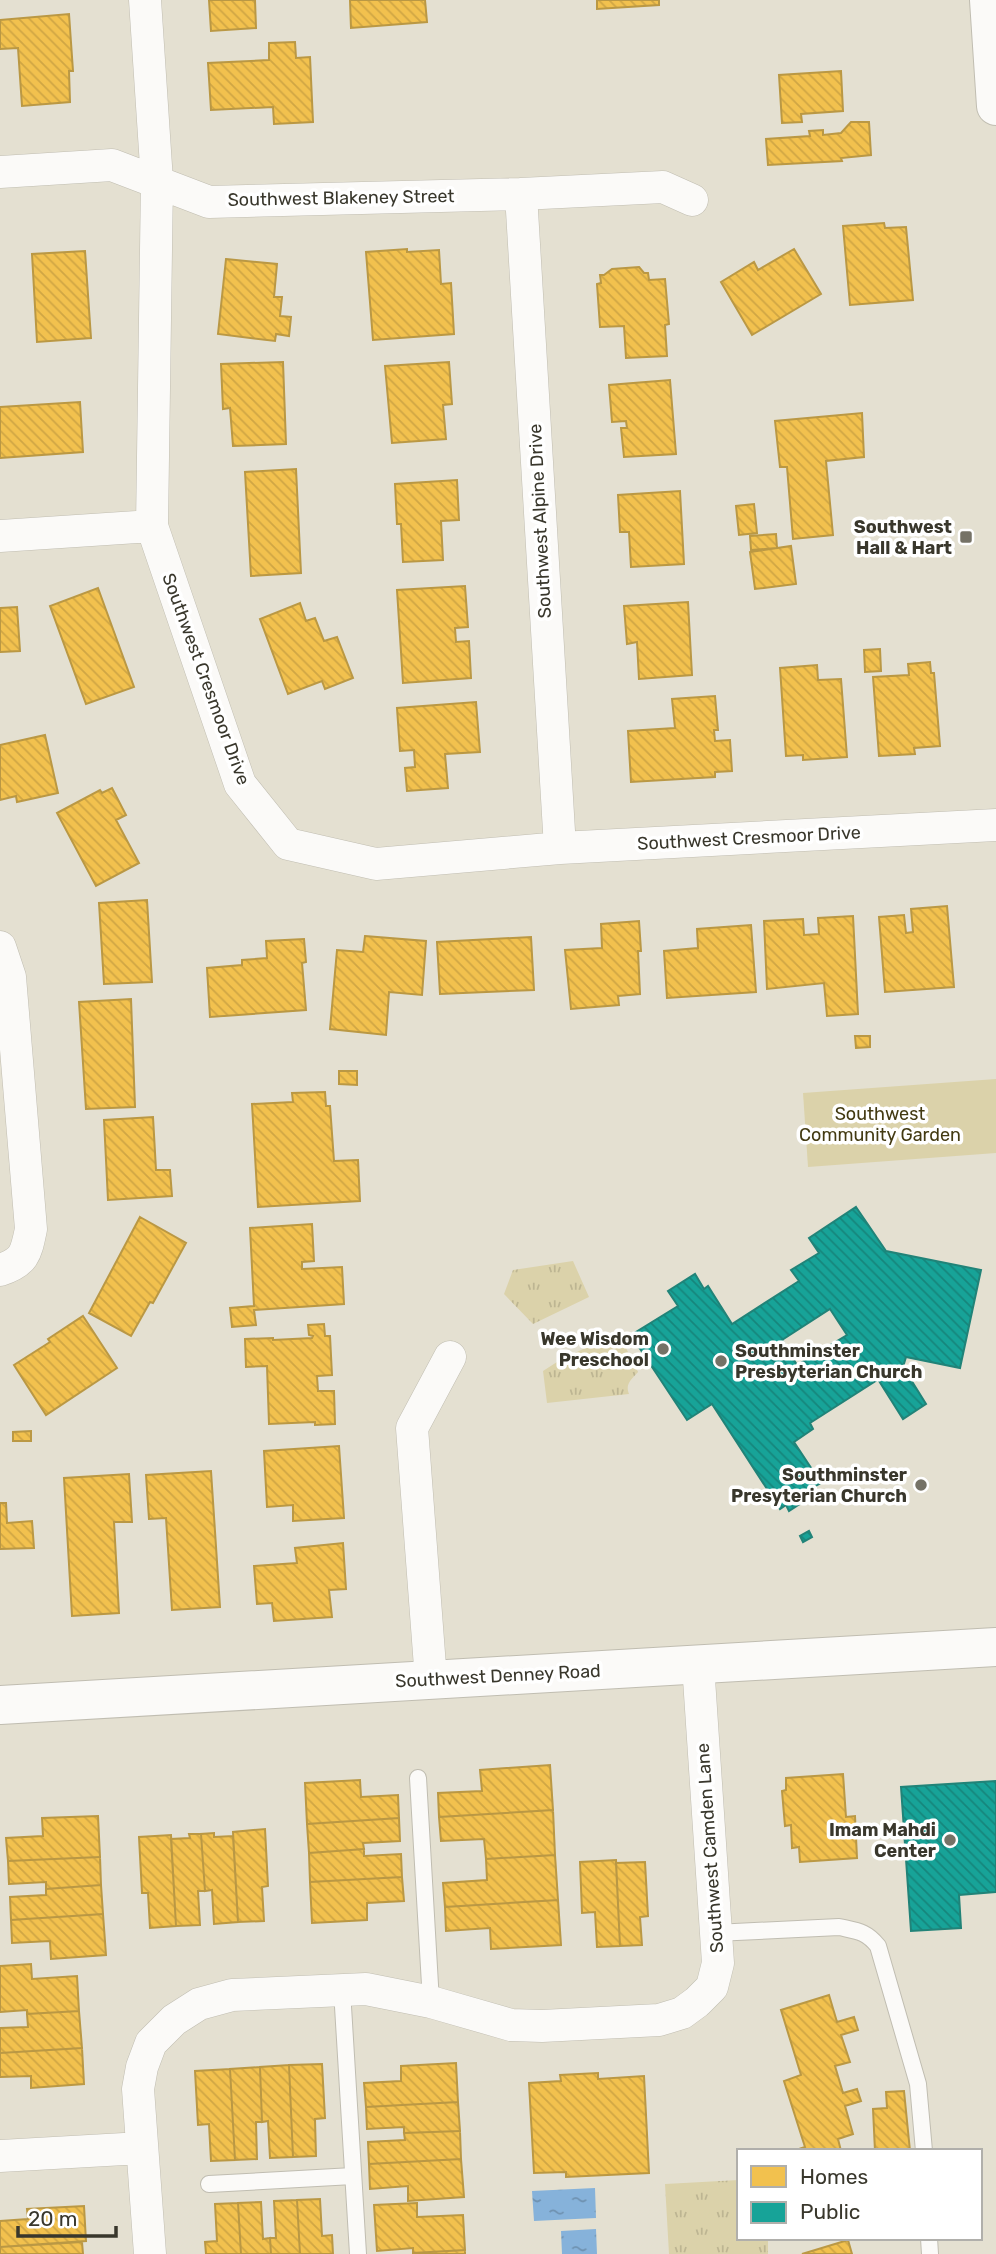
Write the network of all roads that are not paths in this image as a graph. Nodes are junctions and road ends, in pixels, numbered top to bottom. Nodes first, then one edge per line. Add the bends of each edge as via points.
1 (145, 0) edge
2 (989, 0) edge
3 (996, 106) edge
4 (0, 172) edge
5 (157, 181) junction
6 (520, 194) junction
7 (692, 200) dead end
8 (152, 526) junction
9 (0, 536) edge
10 (996, 825) edge
11 (560, 848) junction
12 (0, 947) edge
13 (0, 1270) edge
14 (450, 1357) dead end
15 (996, 1628) edge
16 (996, 1647) edge
17 (925, 1653) junction
18 (698, 1664) junction
19 (431, 1680) junction
20 (0, 1705) edge
21 (418, 1778) dead end
22 (715, 1933) junction
23 (342, 1990) junction
24 (430, 2003) junction
25 (142, 2148) junction
26 (924, 2149) edge
27 (0, 2156) edge
28 (354, 2176) junction
29 (209, 2184) dead end
30 (150, 2254) edge
31 (358, 2254) edge

1 - 5 street, Southwest Cresmoor Drive
2 - 3 street
4 - 5 street, Southwest Blakeney Street via 112,164
5 - 6 street, Southwest Blakeney Street via 209,202
5 - 8 street, Southwest Cresmoor Drive
6 - 7 street, Southwest Blakeney Street via 663,187
6 - 11 street, Southwest Alpine Drive
8 - 9 street
8 - 11 street, Southwest Cresmoor Drive via 240,784 288,844 376,864
10 - 11 street, Southwest Cresmoor Drive
12 - 13 street via 10,977 31,1229 26,1254 15,1265
14 - 19 street via 412,1428
15 - 17 street
16 - 17 street, Southwest Denney Road
17 - 18 street, Southwest Denney Road
18 - 19 street, Southwest Denney Road
18 - 22 street, Southwest Camden Lane
19 - 20 street, Southwest Denney Road
21 - 24 lane
22 - 24 street, Southwest Camden Lane via 718,1963 712,1987 682,2013 659,2020 511,2025
22 - 26 lane via 839,1927 870,1936 878,1946 918,2084
23 - 24 street, Southwest Camden Lane via 366,1989
23 - 25 street, Southwest Camden Lane via 232,1995 200,2004 174,2020 151,2043 142,2067 138,2089
23 - 28 lane
25 - 27 street
25 - 30 street, Southwest Camden Lane
28 - 29 lane
28 - 31 lane

